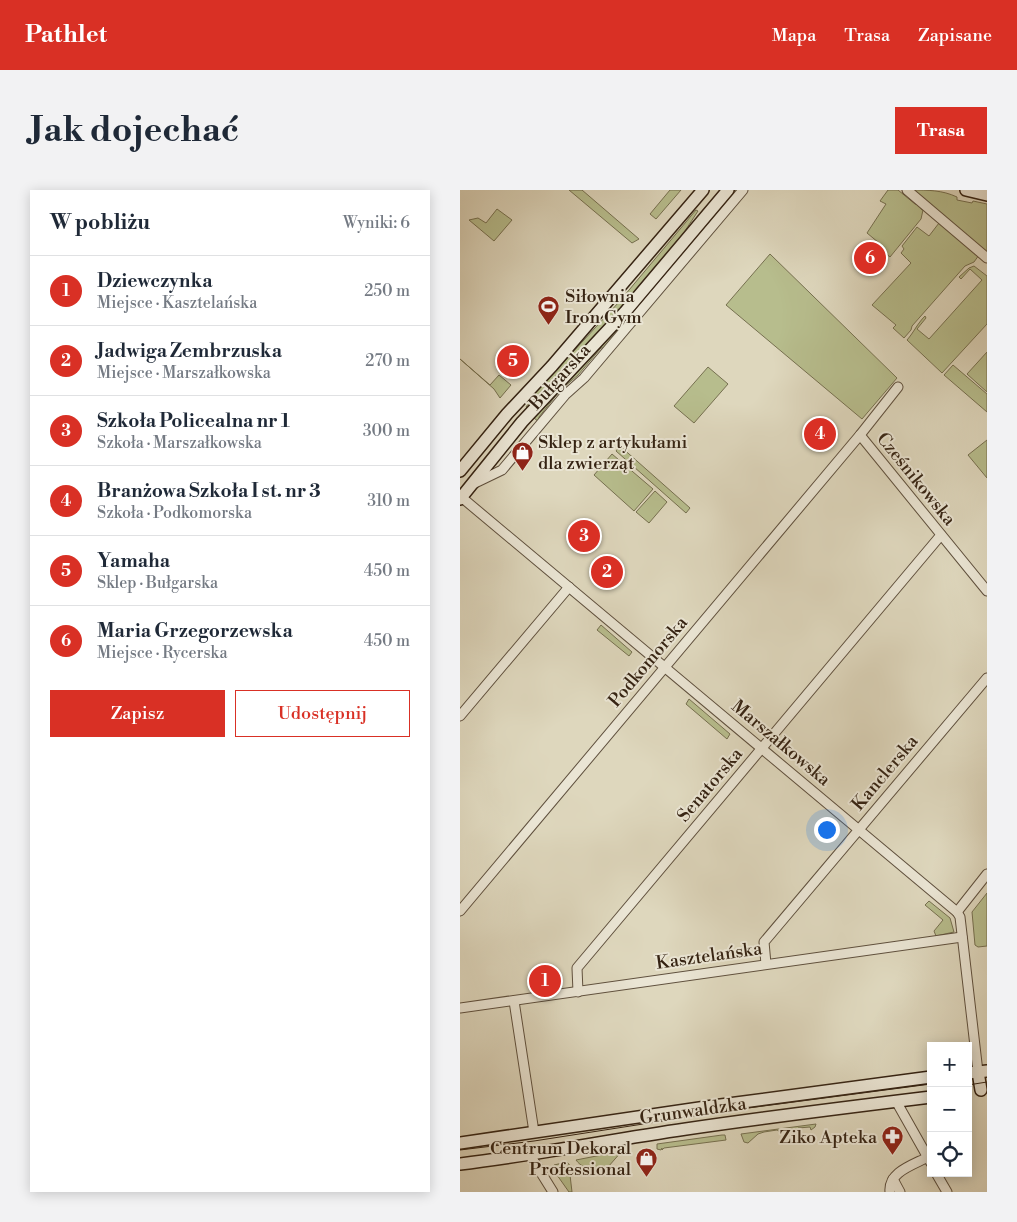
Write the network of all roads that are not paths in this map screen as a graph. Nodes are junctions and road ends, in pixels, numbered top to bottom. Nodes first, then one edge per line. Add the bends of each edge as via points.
1 (703, 190) edge
2 (728, 190) edge
3 (743, 190) edge
4 (907, 190) edge
5 (966, 190) edge
6 (987, 195) edge
7 (987, 258) edge
8 (898, 387) dead end
9 (860, 435) junction
10 (460, 471) edge
11 (472, 484) junction
12 (460, 497) edge
13 (940, 535) junction
14 (569, 587) junction
15 (987, 591) edge
16 (665, 667) junction
17 (987, 678) edge
18 (460, 716) edge
19 (762, 748) junction
20 (858, 830) junction
21 (987, 874) edge
22 (460, 911) edge
23 (957, 912) junction
24 (962, 937) junction
25 (766, 964) junction
26 (578, 992) junction
27 (514, 1000) junction
28 (460, 1008) edge
29 (978, 1072) edge
30 (927, 1078) edge
31 (984, 1090) edge
32 (927, 1097) edge
33 (896, 1101) junction
34 (534, 1132) junction
35 (460, 1144) edge
36 (530, 1155) junction
37 (927, 1156) edge
38 (927, 1161) edge
39 (460, 1164) edge
40 (938, 1177) edge
41 (892, 1179) junction
42 (553, 1192) edge
43 (890, 1192) edge
44 (900, 1192) edge
45 (947, 1192) edge

1 - 10 street, Bułgarska
2 - 11 street, Bułgarska via 625,312 522,422
3 - 11 street, Bułgarska via 502,470
4 - 7 street
5 - 6 street
8 - 9 street, Cześnikowska
9 - 13 street, Cześnikowska
9 - 16 street, Podkomorska
11 - 12 street, Bułgarska
12 - 14 street, Marszałkowska
13 - 15 street, Cześnikowska
13 - 19 street, Senatorska
14 - 16 street, Marszałkowska
14 - 18 street
16 - 19 street, Marszałkowska
16 - 22 street, Podkomorska
17 - 20 street, Kanclerska
19 - 20 street, Marszałkowska
19 - 26 street, Senatorska via 578,968
20 - 23 street, Marszałkowska
20 - 25 street, Kanclerska via 764,942
21 - 23 street
23 - 24 street
24 - 25 street, Kasztelańska
24 - 29 street
25 - 26 street, Kasztelańska
26 - 27 street, Kasztelańska
27 - 28 street, Kasztelańska
27 - 34 street
29 - 31 street
30 - 34 street, Grunwaldzka
32 - 33 street, Grunwaldzka
33 - 36 street, Grunwaldzka via 685,1129
33 - 37 street
34 - 35 street, Grunwaldzka
36 - 39 street, Grunwaldzka
36 - 42 street
38 - 41 street via 898,1173
40 - 45 street
41 - 43 street
41 - 44 street

